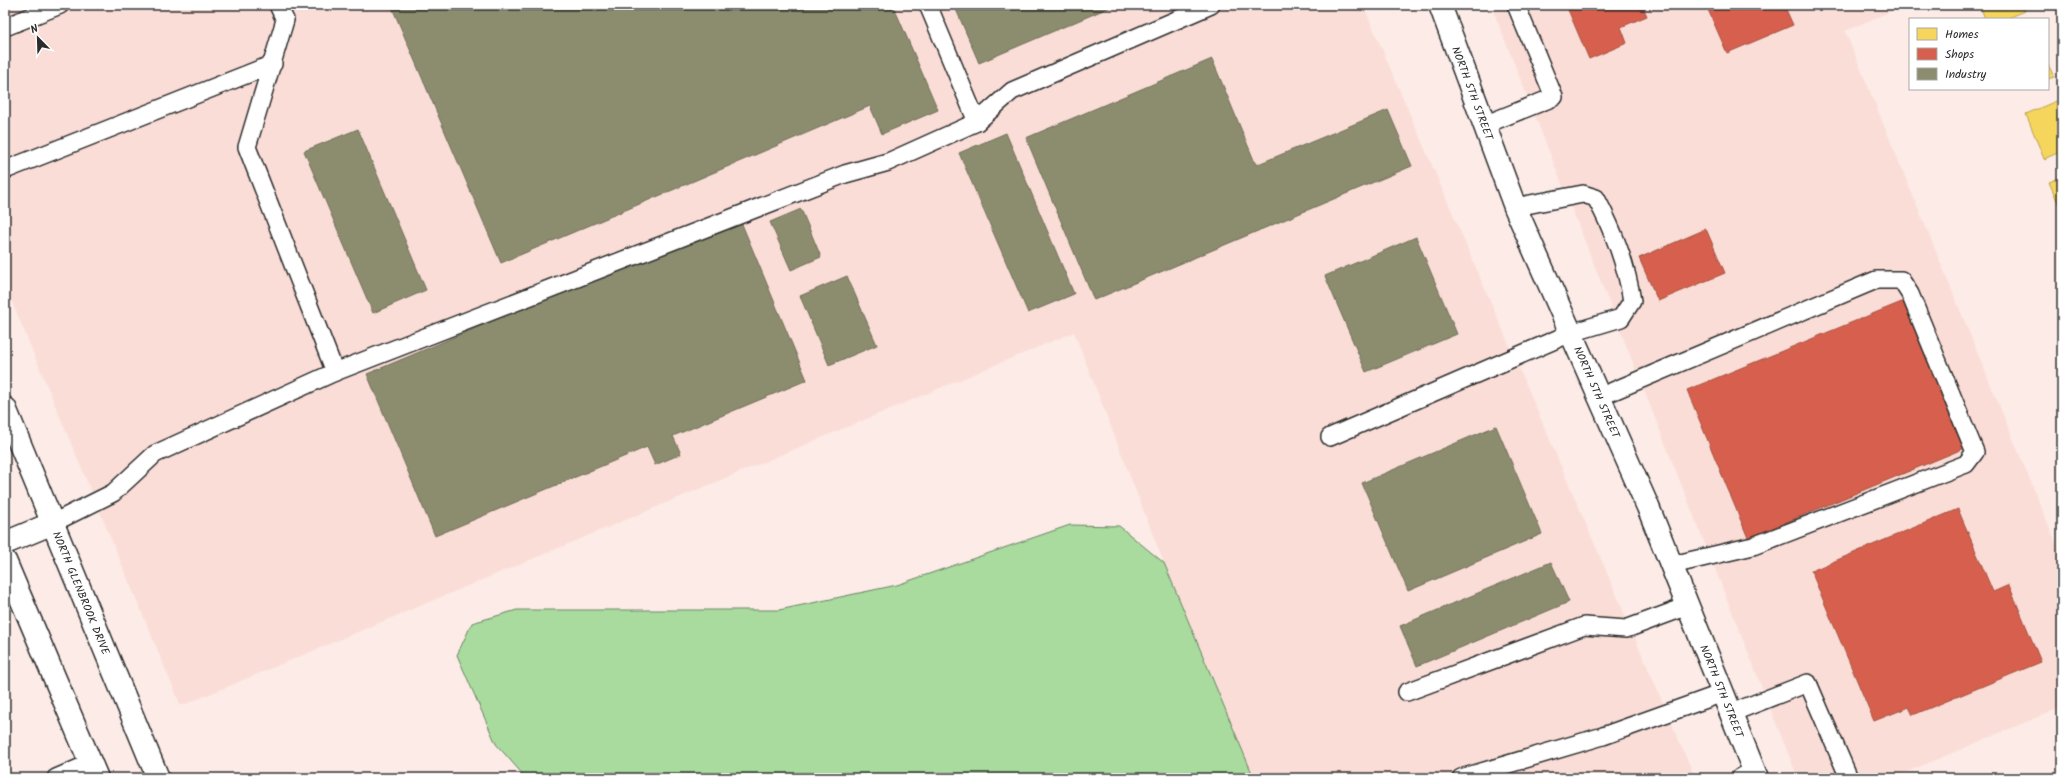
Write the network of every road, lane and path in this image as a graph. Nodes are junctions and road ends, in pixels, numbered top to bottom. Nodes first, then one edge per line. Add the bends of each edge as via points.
1 (60, 5) edge
2 (278, 5) edge
3 (928, 5) edge
4 (1211, 5) edge
5 (1440, 5) edge
6 (1516, 5) edge
7 (5, 28) edge
8 (272, 64) junction
9 (977, 122) junction
10 (1484, 125) junction
11 (5, 170) edge
12 (1515, 207) junction
13 (1571, 333) junction
14 (335, 372) junction
15 (1599, 397) junction
16 (5, 408) edge
17 (1330, 437) dead end
18 (54, 523) junction
19 (5, 543) edge
20 (5, 561) edge
21 (1672, 565) junction
22 (1688, 606) junction
23 (1407, 692) dead end
24 (1723, 693) junction
25 (1731, 713) junction
26 (94, 771) edge
27 (1750, 776) edge
28 (56, 778) edge
29 (158, 778) edge
30 (1461, 778) edge
31 (1849, 778) edge

1 - 7 lane
2 - 8 lane via 285,20
3 - 9 lane
4 - 9 lane via 1012,91
5 - 10 street, NORTH 5TH STREET
6 - 10 lane via 1554,96
8 - 11 lane
8 - 14 lane via 246,147
9 - 14 lane via 888,162 845,174
10 - 12 street, NORTH 5TH STREET
12 - 13 street, NORTH 5TH STREET
12 - 13 lane via 1584,194 1596,198 1615,234 1630,284 1632,301 1621,318
13 - 15 street, NORTH 5TH STREET
13 - 17 lane
14 - 18 lane via 155,454 113,493
15 - 21 street, NORTH 5TH STREET
15 - 21 lane via 1876,280 1900,280 1910,294 1975,452 1966,464 1753,546
16 - 18 street, NORTH GLENBROOK DRIVE
18 - 19 street
18 - 29 street, NORTH GLENBROOK DRIVE
20 - 26 street
21 - 22 street, NORTH 5TH STREET
22 - 23 lane via 1626,629 1584,626
22 - 24 street, NORTH 5TH STREET
24 - 25 street, NORTH 5TH STREET
24 - 30 lane via 1603,736
25 - 27 street, NORTH 5TH STREET
25 - 31 lane via 1808,683
26 - 28 lane

